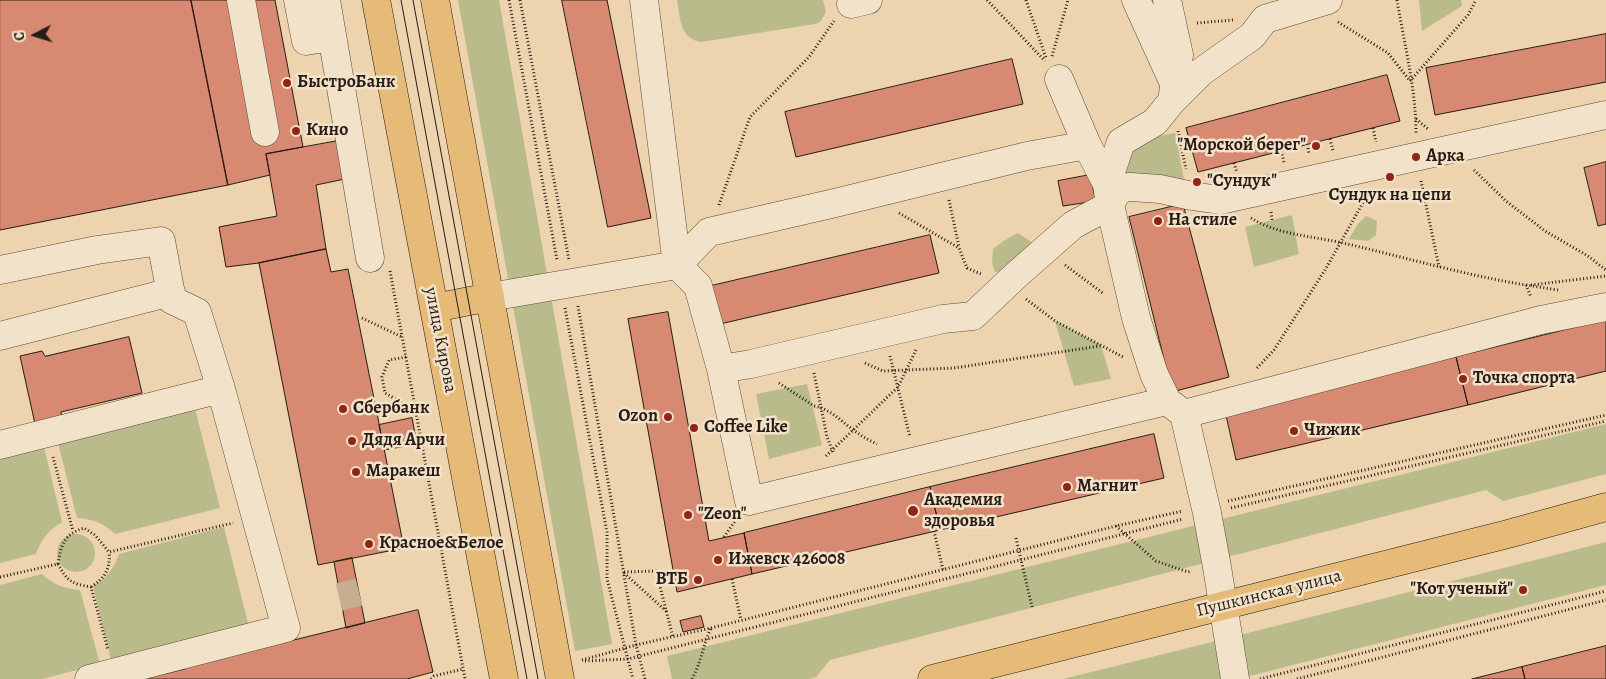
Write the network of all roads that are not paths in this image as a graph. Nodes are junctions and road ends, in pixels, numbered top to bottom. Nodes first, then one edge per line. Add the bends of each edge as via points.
1 (241, 0) edge
2 (298, 0) edge
3 (326, 0) edge
4 (376, 0) edge
5 (435, 0) edge
6 (644, 0) edge
7 (1136, 0) edge
8 (1319, 3) edge
9 (1169, 11) edge
10 (332, 37) junction
11 (1055, 68) road end
12 (1174, 93) junction
13 (1606, 115) edge
14 (265, 132) dead end
15 (1087, 145) junction
16 (1109, 195) junction
17 (380, 262) road end
18 (677, 265) junction
19 (0, 270) edge
20 (170, 292) junction
21 (490, 297) junction
22 (1606, 306) edge
23 (434, 308) junction
24 (0, 336) edge
25 (721, 369) junction
26 (221, 389) junction
27 (1176, 408) junction
28 (0, 445) edge
29 (1606, 507) edge
30 (1223, 605) junction
31 (570, 670) edge
32 (102, 676) edge
33 (504, 679) edge
34 (932, 679) edge
35 (1235, 679) edge

1 - 14 lane
2 - 10 lane via 306,41
3 - 10 lane
4 - 23 main road, улица Кирова
5 - 21 main road
6 - 18 lane
7 - 12 lane
8 - 12 lane via 1265,19 1252,36
9 - 12 lane via 1179,55
10 - 17 lane
11 - 15 lane
12 - 16 lane via 1155,122 1121,142
13 - 16 lane via 1220,200 1131,187
15 - 16 lane
15 - 18 lane via 1026,156 709,232
16 - 25 lane via 973,316 943,319
16 - 27 lane via 1136,318 1154,374
18 - 21 lane
18 - 25 lane via 698,286
19 - 20 lane via 161,241
20 - 24 lane
20 - 26 lane via 172,300 197,312
21 - 23 main road
21 - 31 main road
22 - 27 lane
23 - 33 main road, улица Кирова
25 - 27 lane via 749,501 916,461
26 - 28 lane
26 - 32 lane via 286,628
27 - 30 lane via 1206,510
29 - 30 main road, Пушкинская улица
30 - 34 main road, Пушкинская улица
30 - 35 lane

